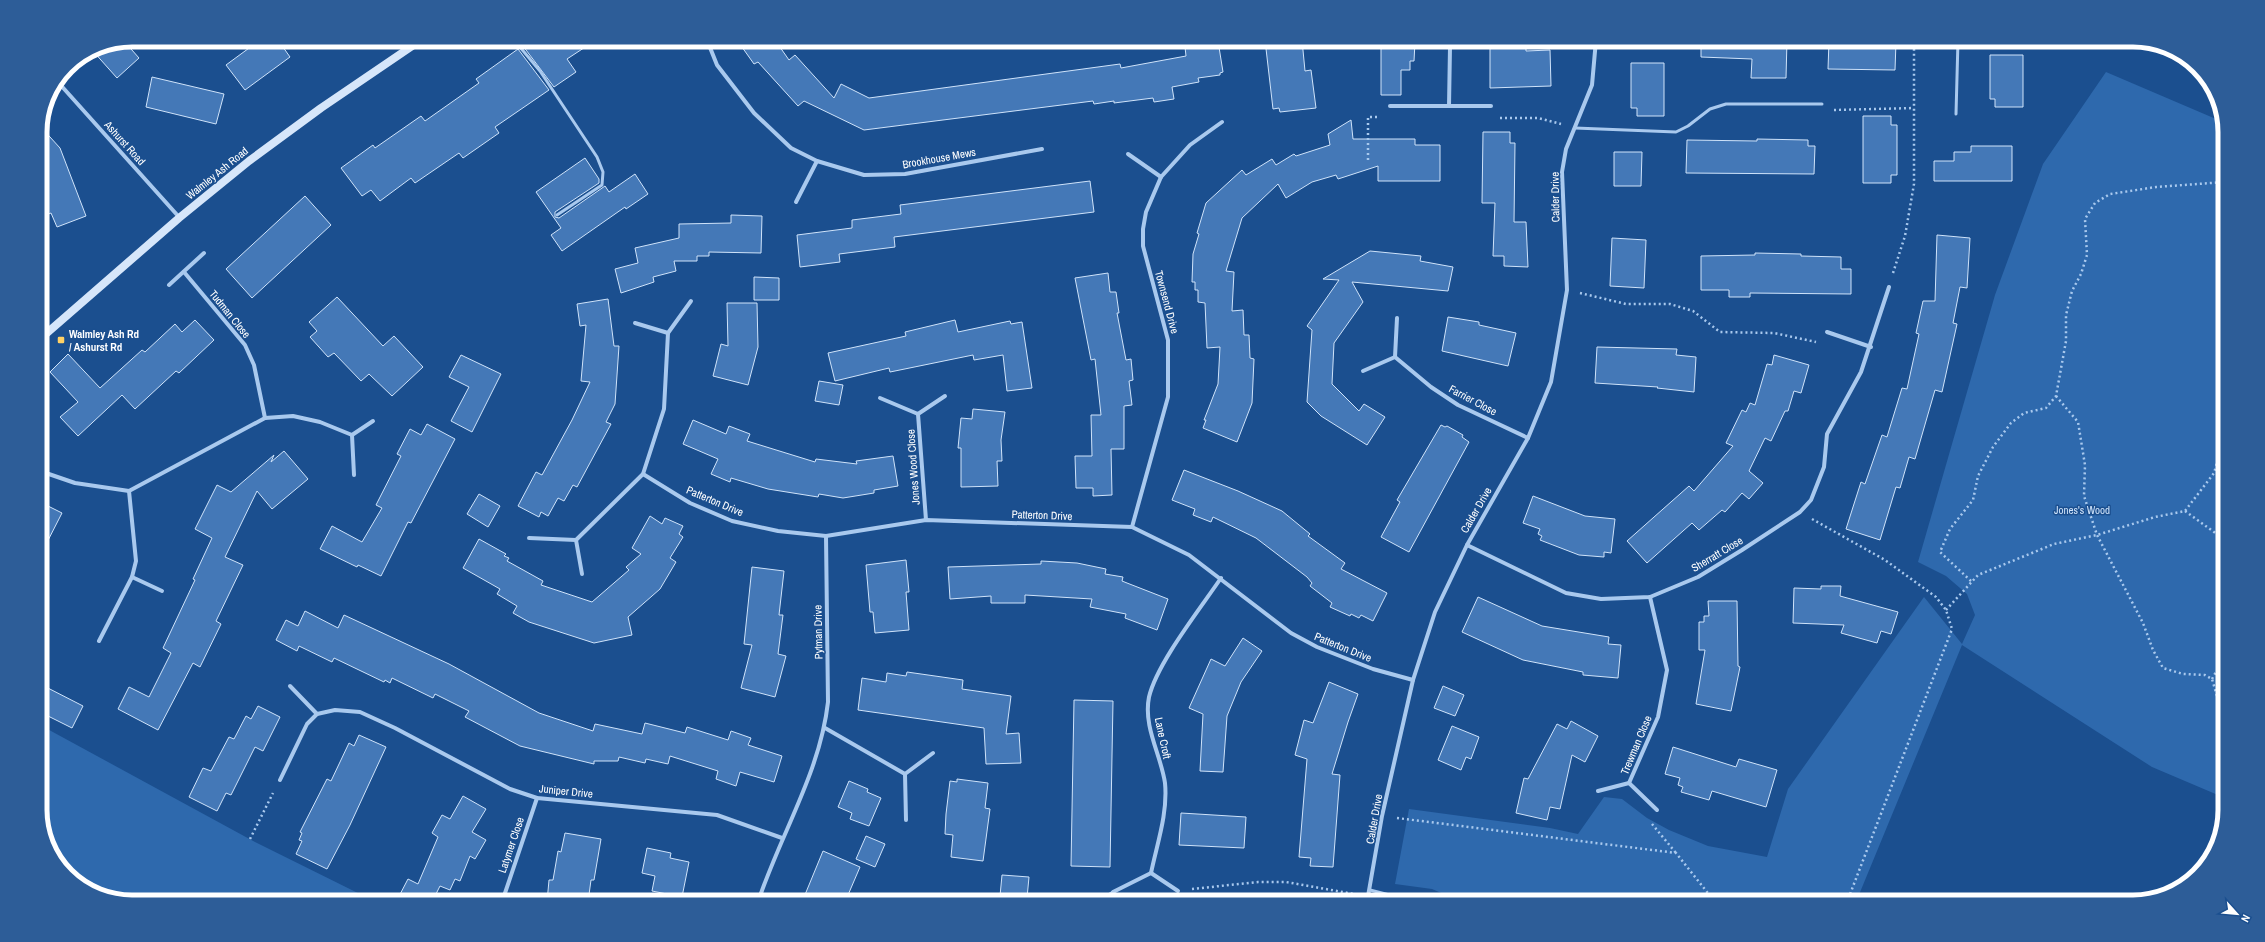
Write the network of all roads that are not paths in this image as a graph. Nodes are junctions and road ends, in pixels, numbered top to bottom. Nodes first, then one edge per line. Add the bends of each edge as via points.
1 (411, 47) edge
2 (520, 47) edge
3 (710, 47) edge
4 (1450, 47) edge
5 (1595, 47) edge
6 (1958, 47) edge
7 (61, 85) edge
8 (1822, 104) road end
9 (1390, 106) dead end
10 (1449, 106) junction
11 (1491, 106) dead end
12 (1956, 114) dead end
13 (1222, 122) dead end
14 (1575, 128) junction
15 (1042, 149) dead end
16 (1128, 154) dead end
17 (817, 161) junction
18 (1161, 177) junction
19 (796, 202) dead end
20 (557, 215) dead end
21 (180, 218) junction
22 (204, 253) dead end
23 (184, 272) junction
24 (168, 285) dead end
25 (1889, 287) road end
26 (692, 301) dead end
27 (1397, 318) dead end
28 (635, 323) dead end
29 (668, 332) junction
30 (1827, 332) road end
31 (47, 333) edge
32 (1871, 347) junction
33 (1395, 357) junction
34 (1363, 371) dead end
35 (945, 396) dead end
36 (880, 398) dead end
37 (918, 414) junction
38 (265, 418) junction
39 (372, 420) dead end
40 (352, 435) junction
41 (1528, 438) junction
42 (47, 474) edge
43 (643, 474) junction
44 (354, 475) dead end
45 (129, 491) junction
46 (926, 520) junction
47 (1132, 527) junction
48 (826, 536) junction
49 (529, 538) dead end
50 (576, 540) junction
51 (1467, 545) junction
52 (582, 574) dead end
53 (132, 577) junction
54 (1221, 578) junction
55 (162, 592) dead end
56 (1650, 597) junction
57 (99, 641) dead end
58 (1413, 680) junction
59 (290, 686) dead end
60 (317, 714) junction
61 (825, 728) junction
62 (933, 753) dead end
63 (905, 774) junction
64 (280, 780) road end
65 (1629, 783) junction
66 (1598, 791) dead end
67 (537, 798) junction
68 (1657, 810) road end
69 (906, 820) dead end
70 (782, 838) junction
71 (1151, 873) junction
72 (1370, 890) junction
73 (1178, 891) road end
74 (1113, 892) joint
75 (507, 895) edge
76 (761, 895) edge
77 (1108, 895) edge
78 (1369, 895) edge
79 (1390, 895) edge

1 - 21 street, Walmley Ash Road via 249,160
2 - 20 lane via 540,71 597,157 603,172 602,185
3 - 17 street, Brookhouse Mews via 717,65 754,113 791,148
4 - 10 street
5 - 14 street, Calder Drive via 1592,85
6 - 12 lane
7 - 21 street, Ashurst Road
8 - 14 lane via 1726,104 1710,109 1676,132
9 - 10 street
10 - 11 street
13 - 18 street, Townsend Drive via 1190,146
14 - 41 street, Calder Drive via 1566,149 1562,172 1567,290 1551,382
15 - 17 street, Brookhouse Mews via 905,174 864,174
16 - 18 street
17 - 19 street
18 - 47 street, Townsend Drive via 1146,212 1142,229 1143,246 1168,340 1168,397
21 - 31 street, Walmley Ash Road
22 - 23 street
23 - 24 street
23 - 38 street, Tudman Close via 245,345 254,365
25 - 32 street, Sherratt Close
26 - 29 street
27 - 33 street
28 - 29 street
29 - 43 street via 664,409
30 - 32 street
32 - 56 street, Sherratt Close via 1861,372 1827,434 1824,467 1811,500 1800,512 1698,577
33 - 34 street
33 - 41 street, Farrier Close via 1458,405
35 - 37 street, Jones Wood Close
36 - 37 street, Jones Wood Close
37 - 46 street, Jones Wood Close
38 - 40 street via 293,416 320,422
38 - 45 street
39 - 40 street
40 - 44 street
41 - 51 street, Calder Drive
42 - 45 street via 75,484
43 - 48 street, Patterton Drive via 690,503 732,521 778,531
43 - 50 street
45 - 53 street via 136,561
46 - 47 street, Patterton Drive
46 - 48 street, Patterton Drive
47 - 54 street, Patterton Drive via 1189,555
48 - 61 street, Pytman Drive via 828,702
49 - 50 street
50 - 52 street
51 - 56 street, Sherratt Close via 1566,593 1601,599
51 - 58 street, Calder Drive via 1434,612
53 - 55 street
53 - 57 street
54 - 58 street, Patterton Drive via 1291,633 1317,647 1373,669
54 - 71 street, Lane Croft via 1158,673 1149,698 1149,723 1164,782 1166,802
56 - 65 street, Trewman Close via 1667,670 1658,716
58 - 72 street, Calder Drive via 1382,816
59 - 60 street
60 - 64 street via 307,724
60 - 67 street, Juniper Drive via 335,710 360,712 510,789
61 - 63 street
61 - 70 street, Pytman Drive via 815,762
62 - 63 street
63 - 69 street
65 - 66 street, Trewman Close
65 - 68 street, Trewman Close
67 - 70 street, Juniper Drive via 717,814
67 - 75 street, Latymer Close
70 - 76 street, Pytman Drive
71 - 73 street
71 - 74 street
72 - 78 street, Calder Drive
72 - 79 lane
74 - 77 lane

